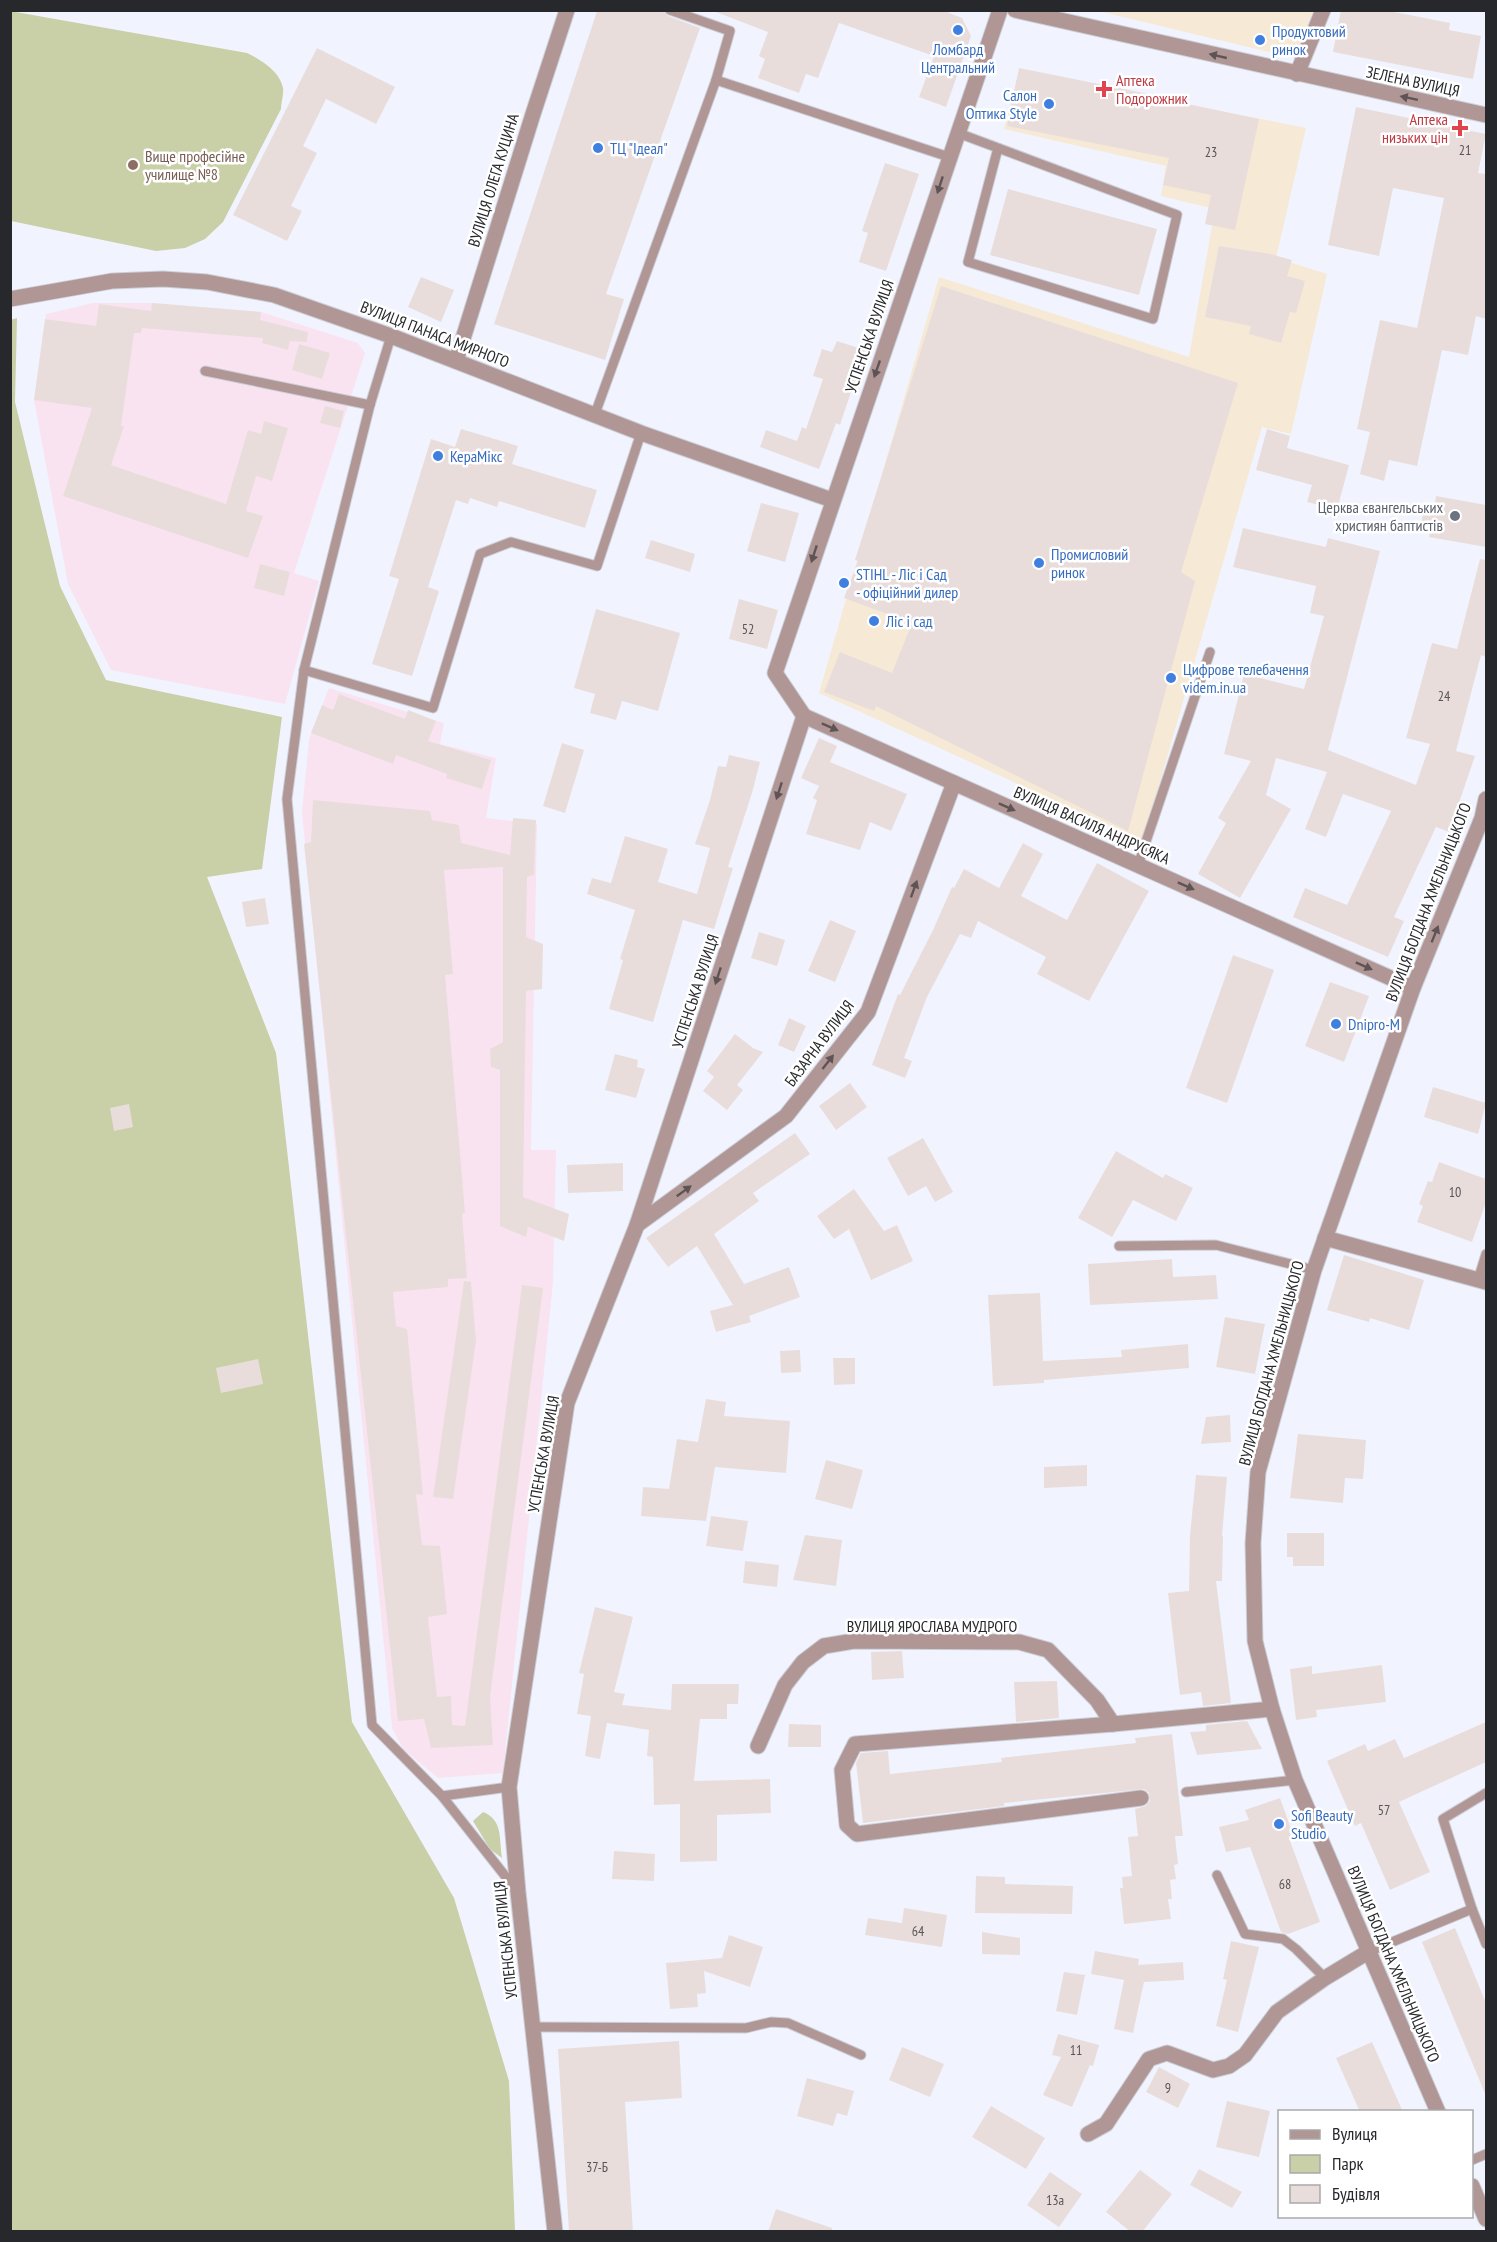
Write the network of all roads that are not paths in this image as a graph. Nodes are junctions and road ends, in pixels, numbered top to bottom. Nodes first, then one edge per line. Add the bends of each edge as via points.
1 (567, 10) edge
2 (670, 10) edge
3 (1000, 10) edge
4 (1016, 10) edge
5 (1323, 10) edge
6 (1297, 74) junction
7 (716, 80) junction
8 (1486, 115) edge
9 (958, 133) junction
10 (998, 148) junction
11 (949, 158) junction
12 (10, 299) edge
13 (391, 336) junction
14 (456, 361) junction
15 (205, 371) dead end
16 (370, 405) junction
17 (595, 414) junction
18 (641, 433) junction
19 (832, 500) junction
20 (1210, 652) dead end
21 (304, 670) junction
22 (804, 716) junction
23 (954, 783) junction
24 (1486, 799) edge
25 (1138, 865) junction
26 (1413, 988) junction
27 (637, 1225) junction
28 (1325, 1238) junction
29 (1119, 1246) dead end
30 (1486, 1254) edge
31 (1314, 1270) junction
32 (1482, 1281) edge
33 (1272, 1709) junction
34 (1113, 1724) junction
35 (758, 1746) dead end
36 (1295, 1780) junction
37 (509, 1787) junction
38 (1186, 1792) dead end
39 (1486, 1792) edge
40 (442, 1796) junction
41 (1142, 1798) dead end
42 (1217, 1875) dead end
43 (518, 1892) junction
44 (1472, 1909) junction
45 (1486, 1944) edge
46 (1368, 1952) junction
47 (1325, 1978) junction
48 (533, 2027) junction
49 (861, 2055) dead end
50 (1437, 2110) edge
51 (1089, 2134) dead end
52 (1473, 2188) edge
53 (1486, 2219) edge
54 (555, 2232) edge

1 - 14 street, ВУЛИЦЯ ОЛЕГА КУЦИНА
2 - 7 lane via 730,31
3 - 9 street, УСПЕНСЬКА ВУЛИЦЯ
6 -> 4 street, ЗЕЛЕНА ВУЛИЦЯ
5 - 6 street
8 -> 6 street, ЗЕЛЕНА ВУЛИЦЯ
7 - 11 lane
7 - 17 lane
9 - 10 lane
9 - 11 street, УСПЕНСЬКА ВУЛИЦЯ
10 - 10 lane via 968,262 1153,319 1177,215
11 -> 19 street, УСПЕНСЬКА ВУЛИЦЯ
12 - 13 street, ВУЛИЦЯ ПАНАСА МИРНОГО via 112,281 207,282 274,295
13 - 14 street, ВУЛИЦЯ ПАНАСА МИРНОГО
13 - 16 lane
14 - 17 street, ВУЛИЦЯ ПАНАСА МИРНОГО
15 - 16 lane
16 - 21 lane
17 - 18 street, ВУЛИЦЯ ПАНАСА МИРНОГО
18 - 19 street, ВУЛИЦЯ ПАНАСА МИРНОГО
18 - 21 lane via 597,566 511,542 480,554 433,708
19 -> 22 street, УСПЕНСЬКА ВУЛИЦЯ via 775,673
20 - 25 lane
21 - 40 lane via 287,799 372,1725
22 -> 23 street, ВУЛИЦЯ ВАСИЛЯ АНДРУСЯКА
22 -> 27 street, УСПЕНСЬКА ВУЛИЦЯ
23 -> 25 street, ВУЛИЦЯ ВАСИЛЯ АНДРУСЯКА
27 -> 23 street, БАЗАРНА ВУЛИЦЯ via 786,1116 868,1012
26 -> 24 street, ВУЛИЦЯ БОГДАНА ХМЕЛЬНИЦЬКОГО via 1482,818
25 -> 26 street, ВУЛИЦЯ ВАСИЛЯ АНДРУСЯКА
26 - 28 street, ВУЛИЦЯ БОГДАНА ХМЕЛЬНИЦЬКОГО
27 - 37 street, УСПЕНСЬКА ВУЛИЦЯ via 567,1403
28 - 31 street, ВУЛИЦЯ БОГДАНА ХМЕЛЬНИЦЬКОГО
28 - 32 street
29 - 31 lane via 1216,1245
30 - 32 lane
31 - 33 street, ВУЛИЦЯ БОГДАНА ХМЕЛЬНИЦЬКОГО via 1258,1472 1253,1543 1255,1641
33 - 34 street
33 - 36 street, ВУЛИЦЯ БОГДАНА ХМЕЛЬНИЦЬКОГО
34 - 35 street, ВУЛИЦЯ ЯРОСЛАВА МУДРОГО via 1097,1700 1048,1650 1019,1642 854,1641 824,1646 803,1662 785,1685
34 - 41 street via 855,1744 842,1770 847,1825 857,1834
36 - 38 lane
36 - 46 street, ВУЛИЦЯ БОГДАНА ХМЕЛЬНИЦЬКОГО
37 - 40 lane
37 - 43 street, УСПЕНСЬКА ВУЛИЦЯ
39 - 44 lane via 1443,1819
40 - 43 lane
42 - 47 lane via 1245,1934 1282,1940 1296,1948
43 - 48 street, УСПЕНСЬКА ВУЛИЦЯ
44 - 45 lane
44 - 46 lane
46 - 47 street
46 - 50 street, ВУЛИЦЯ БОГДАНА ХМЕЛЬНИЦЬКОГО
47 - 51 street via 1277,2012 1245,2055 1229,2066 1213,2070 1167,2053 1149,2060 1106,2124
48 - 49 lane via 746,2028 771,2022 788,2023
48 - 54 street, УСПЕНСЬКА ВУЛИЦЯ
52 - 53 street

